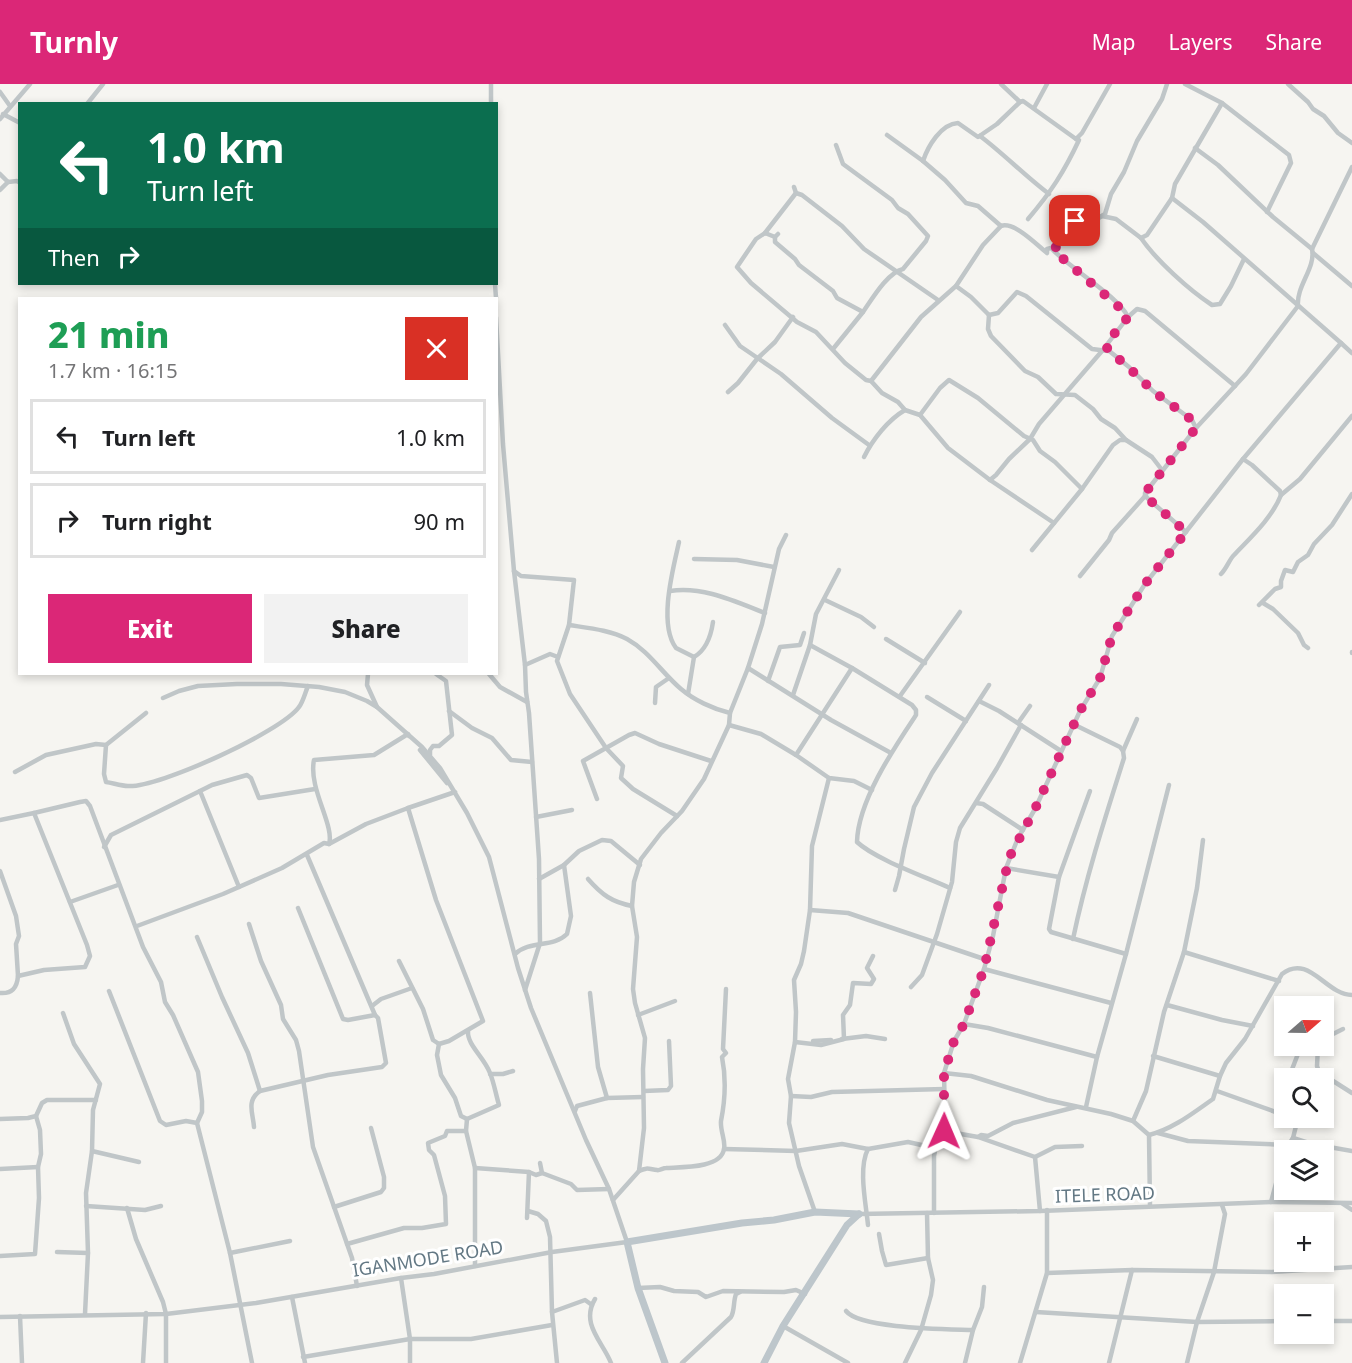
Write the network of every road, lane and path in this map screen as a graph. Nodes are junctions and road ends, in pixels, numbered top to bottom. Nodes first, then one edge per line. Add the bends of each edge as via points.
1 (30, 84) edge
2 (103, 84) edge
3 (491, 84) edge
4 (1001, 84) edge
5 (1047, 84) edge
6 (1167, 84) edge
7 (1185, 84) edge
8 (1288, 84) edge
9 (1108, 85) edge
10 (0, 92) edge
11 (89, 102) edge
12 (491, 102) edge
13 (1020, 102) junction
14 (1222, 104) junction
15 (10, 106) junction
16 (1034, 108) junction
17 (3, 114) junction
18 (0, 119) edge
19 (18, 122) edge
20 (887, 135) dead end
21 (980, 136) junction
22 (1076, 139) junction
23 (1352, 143) edge
24 (836, 145) dead end
25 (1195, 148) junction
26 (923, 161) junction
27 (1352, 166) edge
28 (0, 174) edge
29 (8, 182) junction
30 (18, 182) edge
31 (0, 190) edge
32 (1049, 194) junction
33 (1172, 198) junction
34 (1267, 212) junction
35 (1102, 216) junction
36 (1028, 219) dead end
37 (1001, 226) junction
38 (765, 233) junction
39 (1141, 238) junction
40 (1057, 246) junction
41 (1313, 251) junction
42 (1244, 259) junction
43 (896, 271) junction
44 (1352, 278) edge
45 (1350, 285) edge
46 (956, 286) junction
47 (938, 300) junction
48 (1298, 306) junction
49 (863, 312) junction
50 (989, 315) junction
51 (793, 317) junction
52 (1128, 317) junction
53 (725, 326) dead end
54 (1341, 343) junction
55 (1106, 344) junction
56 (833, 349) junction
57 (1102, 351) junction
58 (1108, 351) junction
59 (498, 353) edge
60 (1352, 353) edge
61 (757, 359) junction
62 (871, 381) junction
63 (1235, 386) junction
64 (728, 392) dead end
65 (1064, 396) junction
66 (905, 410) junction
67 (920, 415) junction
68 (1352, 416) edge
69 (1196, 428) junction
70 (1031, 439) junction
71 (1126, 440) junction
72 (869, 446) junction
73 (864, 457) dead end
74 (1243, 459) junction
75 (1162, 470) junction
76 (990, 480) junction
77 (1083, 489) junction
78 (1352, 494) edge
79 (1146, 495) junction
80 (1281, 495) junction
81 (1054, 524) junction
82 (1187, 530) junction
83 (786, 535) dead end
84 (679, 542) dead end
85 (1032, 550) dead end
86 (694, 559) dead end
87 (774, 567) junction
88 (839, 570) dead end
89 (514, 571) junction
90 (1221, 574) dead end
91 (1080, 576) dead end
92 (670, 591) junction
93 (825, 600) junction
94 (960, 612) dead end
95 (765, 613) junction
96 (713, 622) dead end
97 (569, 625) junction
98 (874, 627) dead end
99 (804, 633) dead end
100 (886, 639) dead end
101 (810, 645) junction
102 (1308, 648) dead end
103 (558, 657) junction
104 (694, 657) junction
105 (925, 663) junction
106 (525, 664) junction
107 (748, 668) junction
108 (852, 668) junction
109 (368, 675) edge
110 (437, 675) edge
111 (490, 675) edge
112 (669, 678) junction
113 (768, 681) junction
114 (989, 685) dead end
115 (308, 686) junction
116 (688, 694) junction
117 (793, 695) junction
118 (900, 696) junction
119 (927, 697) dead end
120 (163, 698) dead end
121 (979, 701) junction
122 (527, 702) junction
123 (655, 703) dead end
124 (1030, 706) dead end
125 (377, 707) junction
126 (449, 711) junction
127 (146, 713) dead end
128 (730, 713) junction
129 (822, 714) junction
130 (459, 717) junction
131 (1137, 719) dead end
132 (966, 721) junction
133 (452, 723) junction
134 (1019, 724) junction
135 (729, 725) junction
136 (1075, 725) junction
137 (408, 734) junction
138 (106, 745) junction
139 (606, 748) junction
140 (1061, 751) junction
141 (1123, 751) junction
142 (891, 753) junction
143 (430, 755) junction
144 (796, 755) junction
145 (711, 761) junction
146 (532, 762) junction
147 (15, 772) dead end
148 (829, 778) junction
149 (1169, 785) dead end
150 (315, 789) junction
151 (872, 790) junction
152 (200, 791) junction
153 (1090, 791) dead end
154 (980, 797) junction
155 (597, 799) dead end
156 (976, 803) junction
157 (983, 804) junction
158 (408, 808) junction
159 (572, 810) dead end
160 (34, 813) junction
161 (677, 816) junction
162 (536, 817) junction
163 (0, 820) edge
164 (1023, 830) junction
165 (1203, 840) dead end
166 (329, 844) junction
167 (104, 847) junction
168 (306, 855) junction
169 (564, 865) junction
170 (640, 865) junction
171 (901, 866) junction
172 (1006, 868) junction
173 (0, 871) edge
174 (1059, 877) junction
175 (539, 879) junction
176 (588, 879) dead end
177 (118, 885) junction
178 (239, 887) junction
179 (950, 888) junction
180 (895, 890) dead end
181 (70, 902) junction
182 (632, 906) junction
183 (298, 908) dead end
184 (810, 910) junction
185 (249, 924) dead end
186 (137, 926) junction
187 (197, 937) dead end
188 (1073, 939) junction
189 (540, 940) junction
190 (934, 942) junction
191 (1184, 952) junction
192 (515, 954) junction
193 (1126, 954) junction
194 (873, 956) dead end
195 (987, 960) junction
196 (399, 961) dead end
197 (984, 969) junction
198 (18, 976) junction
199 (1279, 981) junction
200 (910, 987) dead end
201 (412, 988) junction
202 (726, 988) dead end
203 (525, 990) junction
204 (109, 991) dead end
205 (0, 993) edge
206 (590, 993) dead end
207 (1352, 995) edge
208 (675, 1001) dead end
209 (1111, 1003) junction
210 (1167, 1005) junction
211 (372, 1006) junction
212 (63, 1013) dead end
213 (375, 1015) junction
214 (638, 1015) junction
215 (964, 1024) junction
216 (1253, 1026) junction
217 (1343, 1029) dead end
218 (468, 1031) junction
219 (1334, 1034) edge
220 (844, 1039) junction
221 (885, 1039) dead end
222 (669, 1041) dead end
223 (795, 1042) junction
224 (439, 1044) junction
225 (1153, 1056) junction
226 (1097, 1057) junction
227 (513, 1071) dead end
228 (944, 1073) junction
229 (490, 1074) junction
230 (1220, 1076) junction
231 (1334, 1081) edge
232 (304, 1082) junction
233 (944, 1089) junction
234 (260, 1091) junction
235 (644, 1091) junction
236 (1217, 1091) junction
237 (1352, 1092) edge
238 (791, 1096) junction
239 (643, 1097) junction
240 (607, 1098) junction
241 (96, 1100) junction
242 (1078, 1106) junction
243 (1086, 1107) junction
244 (574, 1111) junction
245 (1274, 1111) edge
246 (36, 1116) junction
247 (0, 1119) edge
248 (467, 1119) junction
249 (1133, 1121) junction
250 (197, 1123) junction
251 (254, 1127) dead end
252 (371, 1128) dead end
253 (1294, 1128) edge
254 (466, 1131) junction
255 (944, 1131) junction
256 (1158, 1133) junction
257 (1149, 1135) junction
258 (978, 1137) junction
259 (1293, 1137) junction
260 (1291, 1140) edge
261 (1082, 1146) dead end
262 (935, 1148) junction
263 (724, 1149) junction
264 (868, 1149) junction
265 (1274, 1149) edge
266 (92, 1151) junction
267 (796, 1151) junction
268 (1352, 1151) edge
269 (1035, 1157) junction
270 (139, 1162) dead end
271 (540, 1163) dead end
272 (643, 1166) junction
273 (38, 1167) junction
274 (476, 1168) junction
275 (0, 1169) edge
276 (528, 1172) junction
277 (542, 1173) junction
278 (609, 1190) junction
279 (1274, 1192) edge
280 (613, 1200) junction
281 (1271, 1202) junction
282 (1352, 1203) edge
283 (1343, 1204) junction
284 (1225, 1205) junction
285 (86, 1206) junction
286 (161, 1206) dead end
287 (1150, 1206) junction
288 (334, 1207) junction
289 (128, 1208) junction
290 (1047, 1210) junction
291 (1352, 1210) edge
292 (528, 1211) junction
293 (1040, 1211) junction
294 (815, 1212) junction
295 (867, 1212) junction
296 (927, 1213) junction
297 (934, 1213) junction
298 (848, 1214) junction
299 (859, 1214) junction
300 (527, 1218) dead end
301 (847, 1225) junction
302 (868, 1225) dead end
303 (879, 1234) dead end
304 (290, 1241) dead end
305 (627, 1242) junction
306 (347, 1244) junction
307 (57, 1252) dead end
308 (552, 1252) junction
309 (88, 1253) junction
310 (230, 1253) junction
311 (0, 1256) edge
312 (928, 1258) junction
313 (475, 1266) junction
314 (1352, 1267) edge
315 (1132, 1270) junction
316 (1214, 1272) junction
317 (1047, 1273) junction
318 (401, 1278) junction
319 (357, 1286) junction
320 (984, 1287) dead end
321 (638, 1288) junction
322 (742, 1291) junction
323 (805, 1294) junction
324 (292, 1297) junction
325 (595, 1299) dead end
326 (240, 1305) junction
327 (592, 1305) junction
328 (846, 1311) dead end
329 (552, 1312) junction
330 (1036, 1312) junction
331 (146, 1313) junction
332 (85, 1314) junction
333 (166, 1314) junction
334 (20, 1316) junction
335 (0, 1317) edge
336 (1120, 1318) junction
337 (1274, 1321) edge
338 (1352, 1321) edge
339 (1197, 1322) junction
340 (1334, 1322) edge
341 (552, 1325) junction
342 (783, 1326) junction
343 (921, 1330) junction
344 (973, 1330) junction
345 (410, 1339) junction
346 (303, 1357) junction
347 (22, 1363) edge
348 (143, 1363) edge
349 (166, 1363) edge
350 (252, 1363) edge
351 (304, 1363) edge
352 (410, 1363) edge
353 (557, 1363) edge
354 (611, 1363) edge
355 (665, 1363) edge
356 (682, 1363) edge
357 (764, 1363) edge
358 (848, 1363) edge
359 (904, 1363) edge
360 (965, 1363) edge
361 (1020, 1363) edge
362 (1109, 1363) edge
363 (1186, 1363) edge

1 - 15 street
2 - 11 street
3 - 12 street
4 - 13 street
5 - 16 street
6 - 35 street
7 - 14 street
8 - 23 street
9 - 22 street
10 - 15 street
13 - 16 street
13 - 21 street
14 - 25 street
14 - 34 street via 1291,159
15 - 17 street
16 - 22 street
17 - 18 street
17 - 19 street
20 - 26 street
21 - 26 street via 976,138 961,124 953,123 933,142
21 - 32 street
22 - 32 street via 1079,141 1065,172
24 - 43 street via 843,164 892,200 928,236 908,264
25 - 33 street via 1175,184
25 - 34 street
26 - 37 street via 962,200 978,206
27 - 41 street
28 - 29 street
29 - 30 street
29 - 31 street
32 - 36 street
33 - 39 street
33 - 42 street
34 - 41 street
35 - 39 street via 1116,219
35 - 40 street via 1086,226 1072,222
37 - 40 street via 1007,224 1018,230 1047,253 1047,249
37 - 46 street via 983,244
38 - 43 street via 795,190
38 - 49 street via 777,236 775,242 837,298
38 - 51 street via 756,239 737,267
39 - 42 street via 1167,267 1212,305 1220,304
40 - 52 street via 1055,253
41 - 45 street
41 - 48 street
42 - 48 street
43 - 47 street
43 - 49 street
44 - 45 street
46 - 47 street
46 - 50 street
47 - 62 street
48 - 54 street
48 - 63 street
49 - 56 street
50 - 57 street via 998,313 1017,292 1092,349
50 - 65 street via 991,336 1025,371
51 - 56 street
51 - 61 street via 776,342
52 - 55 street
52 - 63 street via 1137,309 1145,311
53 - 61 street via 740,346
54 - 60 street
54 - 74 street
55 - 57 street
55 - 58 street
56 - 62 street
57 - 58 street
57 - 65 street
58 - 69 street via 1192,420
59 - 89 street
61 - 64 street
61 - 72 street
62 - 66 street
63 - 69 street
65 - 70 street
65 - 71 street via 1076,396
66 - 67 street
66 - 72 street
67 - 70 street via 949,380
67 - 76 street via 948,448
68 - 80 street via 1300,479
69 - 75 street
70 - 76 street
70 - 77 street via 1040,452
71 - 75 street via 1152,457
71 - 77 street via 1113,445
72 - 73 street
74 - 80 street
74 - 82 street
75 - 79 street
76 - 81 street
77 - 81 street
78 - 102 street via 1311,552 1293,572 1286,570 1281,587 1264,604 1277,612
79 - 82 street
79 - 91 street
80 - 90 street
81 - 85 street
82 - 136 street via 1145,584 1112,636 1101,674
83 - 87 street
84 - 92 street
86 - 87 street via 737,560
87 - 95 street
88 - 93 street
89 - 97 street via 521,576 574,580
89 - 106 street
92 - 95 street via 691,589
92 - 104 street via 672,643
93 - 98 street
93 - 101 street via 816,615
94 - 105 street
95 - 107 street
96 - 104 street via 712,634
97 - 103 street
97 - 112 street via 627,639
99 - 113 street via 800,645 780,647
100 - 105 street
101 - 108 street
101 - 117 street
103 - 106 street via 550,654
103 - 139 street via 570,694
104 - 116 street
105 - 118 street
106 - 122 street
107 - 113 street
107 - 128 street
108 - 118 street
108 - 129 street
109 - 125 street via 367,685
110 - 126 street via 446,681
111 - 122 street via 500,687
112 - 116 street
112 - 123 street via 656,687
113 - 117 street
114 - 121 street
115 - 120 street via 198,686
115 - 125 street via 345,692
115 - 138 street via 299,707 270,730 168,778 129,786 106,782
116 - 128 street
117 - 129 street
118 - 142 street via 915,708 916,715
119 - 132 street
121 - 132 street
121 - 134 street
122 - 146 street
124 - 134 street
125 - 137 street
126 - 130 street
126 - 133 street
127 - 138 street
128 - 135 street
129 - 142 street
129 - 144 street
130 - 133 street
130 - 146 street via 492,738 512,760
131 - 141 street
132 - 171 street via 914,807
133 - 143 street via 452,735 439,746 433,746
134 - 140 street
134 - 154 street
135 - 144 street via 754,731
135 - 145 street
136 - 140 street
136 - 141 street
137 - 143 street
137 - 150 street via 374,755 314,760
137 - 158 street via 456,793
138 - 147 street via 46,755
139 - 145 street via 635,733
139 - 155 street via 583,761
139 - 161 street via 622,764 621,778
140 - 164 street
141 - 188 street
142 - 151 street
143 - 192 street via 481,838
144 - 148 street
145 - 161 street via 704,779
146 - 162 street
148 - 151 street via 854,781
148 - 184 street via 812,846
149 - 193 street
150 - 152 street via 259,798 247,775
150 - 166 street via 330,835
151 - 171 street via 857,842
152 - 167 street via 111,835
152 - 178 street
153 - 174 street
154 - 156 street
154 - 157 street
156 - 157 street
156 - 179 street via 960,828
157 - 164 street
158 - 166 street
158 - 218 street via 436,900 483,1021
159 - 162 street
160 - 163 street
160 - 167 street via 86,801
160 - 181 street
161 - 170 street
162 - 175 street
164 - 172 street
165 - 191 street
166 - 168 street via 324,843
167 - 177 street
168 - 178 street
168 - 211 street
169 - 170 street via 579,852 604,840
169 - 175 street
169 - 189 street via 570,926 562,938
170 - 182 street
171 - 179 street
171 - 180 street
172 - 174 street
172 - 195 street
173 - 198 street via 16,916
174 - 188 street via 1049,929
175 - 189 street
176 - 182 street via 604,896
177 - 181 street
177 - 186 street
178 - 186 street
179 - 190 street
181 - 198 street via 90,956 86,967
182 - 214 street via 637,937 633,989
183 - 213 street via 343,1019
184 - 190 street via 848,913
184 - 223 street via 801,964 794,980
185 - 232 street via 283,1019 296,1040
186 - 250 street via 161,982 165,1002 198,1072 202,1112
187 - 234 street via 248,1053
188 - 193 street
189 - 192 street
189 - 203 street
190 - 195 street
190 - 200 street via 922,975
191 - 199 street
191 - 210 street
192 - 203 street
193 - 209 street
194 - 220 street via 867,968 874,979 871,984 854,983 850,1005 843,1015
195 - 197 street
196 - 201 street
197 - 209 street
197 - 215 street
198 - 205 street via 15,988
199 - 207 street via 1282,974 1296,967
199 - 216 street
201 - 211 street
201 - 224 street via 433,1040
202 - 263 street via 721,1129
203 - 244 street
204 - 250 street via 160,1121 166,1125
206 - 240 street via 598,1067
208 - 214 street
209 - 226 street
210 - 216 street
210 - 225 street
211 - 213 street
212 - 241 street via 74,1044 100,1084
213 - 232 street via 387,1059 385,1065
214 - 235 street via 645,1038
215 - 226 street
215 - 228 street
216 - 230 street
217 - 219 street
218 - 224 street
218 - 229 street via 468,1040
220 - 221 street
220 - 223 street via 821,1044
222 - 235 street via 671,1086 668,1090
223 - 238 street via 789,1079
224 - 248 street via 443,1081 461,1116
225 - 230 street
225 - 249 street via 1146,1091
226 - 243 street
227 - 229 street
228 - 233 street
228 - 242 street via 971,1076
229 - 248 street via 499,1105
230 - 236 street
231 - 237 street
232 - 234 street
232 - 288 street via 313,1147
233 - 238 street
233 - 255 street
234 - 251 street via 251,1103
235 - 239 street
236 - 245 street
236 - 256 street via 1214,1099
238 - 267 street via 789,1123
239 - 240 street
239 - 272 street
240 - 244 street via 577,1106
241 - 246 street via 54,1098 42,1103
241 - 266 street
242 - 243 street
242 - 258 street via 1013,1123
243 - 249 street
244 - 278 street
246 - 247 street
246 - 273 street via 42,1154
248 - 254 street
249 - 257 street
250 - 310 street
252 - 288 street via 384,1188
253 - 259 street
254 - 274 street
254 - 306 street via 447,1131 445,1136 428,1143 445,1196 446,1224 404,1228
255 - 258 street
255 - 262 street
256 - 257 street
256 - 265 street via 1188,1141
257 - 287 street
258 - 269 street
259 - 260 street
259 - 268 street
261 - 269 street via 1055,1147
262 - 264 street via 908,1142
262 - 297 street
263 - 267 street
263 - 272 street via 715,1160 703,1165 658,1170
264 - 267 street via 837,1144
264 - 295 street via 863,1171
266 - 270 street
266 - 285 street
267 - 294 street
269 - 293 street
271 - 277 street
272 - 280 street
273 - 275 street
273 - 311 street via 35,1254
274 - 276 street
274 - 313 street
276 - 277 street
276 - 292 street
277 - 278 street via 577,1190
278 - 280 street
279 - 281 street
280 - 305 street
281 - 283 street, ITELE ROAD
281 - 284 street, ITELE ROAD
282 - 283 street, ITELE ROAD
283 - 291 street
284 - 287 street, ITELE ROAD
284 - 316 street
285 - 289 street
285 - 309 street
286 - 289 street via 145,1210
287 - 290 street, ITELE ROAD
288 - 306 street
289 - 333 street
290 - 293 street, ITELE ROAD
290 - 317 street
292 - 300 street
292 - 308 street via 546,1221
293 - 297 street, ITELE ROAD
294 - 298 street, IGANMODE ROAD
294 - 305 street, IGANMODE ROAD
295 - 296 street, ITELE ROAD
295 - 299 street, ITELE ROAD
295 - 302 street
296 - 297 street, ITELE ROAD
296 - 312 street
298 - 299 street, IGANMODE ROAD
298 - 301 street
299 - 301 street
301 - 323 street
303 - 312 street via 886,1265
304 - 310 street
305 - 308 street, IGANMODE ROAD
305 - 321 street
306 - 319 street
307 - 309 street
308 - 313 street, IGANMODE ROAD
308 - 329 street
309 - 332 street
310 - 326 street
312 - 343 street via 933,1280
313 - 318 street, IGANMODE ROAD
314 - 316 street
315 - 316 street
315 - 317 street
315 - 336 street
316 - 339 street
317 - 330 street
318 - 319 street, IGANMODE ROAD
318 - 345 street
319 - 324 street, IGANMODE ROAD
320 - 344 street via 982,1307
321 - 322 street via 698,1292 706,1297 723,1291
321 - 355 street
322 - 323 street via 796,1290
322 - 356 street via 736,1294 731,1317
323 - 342 street
324 - 326 street, IGANMODE ROAD
324 - 346 street
325 - 327 street
326 - 333 street, IGANMODE ROAD
326 - 350 street
327 - 329 street via 579,1301
327 - 354 street via 594,1333
328 - 343 street via 849,1316 871,1322
329 - 341 street
330 - 336 street
330 - 361 street
331 - 332 street, IGANMODE ROAD
331 - 333 street, IGANMODE ROAD
331 - 348 street
332 - 334 street, IGANMODE ROAD
333 - 349 street
334 - 335 street, IGANMODE ROAD
334 - 347 street
336 - 339 street
336 - 362 street
337 - 339 street
338 - 340 street
339 - 363 street
341 - 345 street via 471,1339
341 - 353 street
342 - 357 street
342 - 358 street
343 - 344 street
343 - 359 street
344 - 360 street
345 - 346 street
345 - 352 street
346 - 351 street

